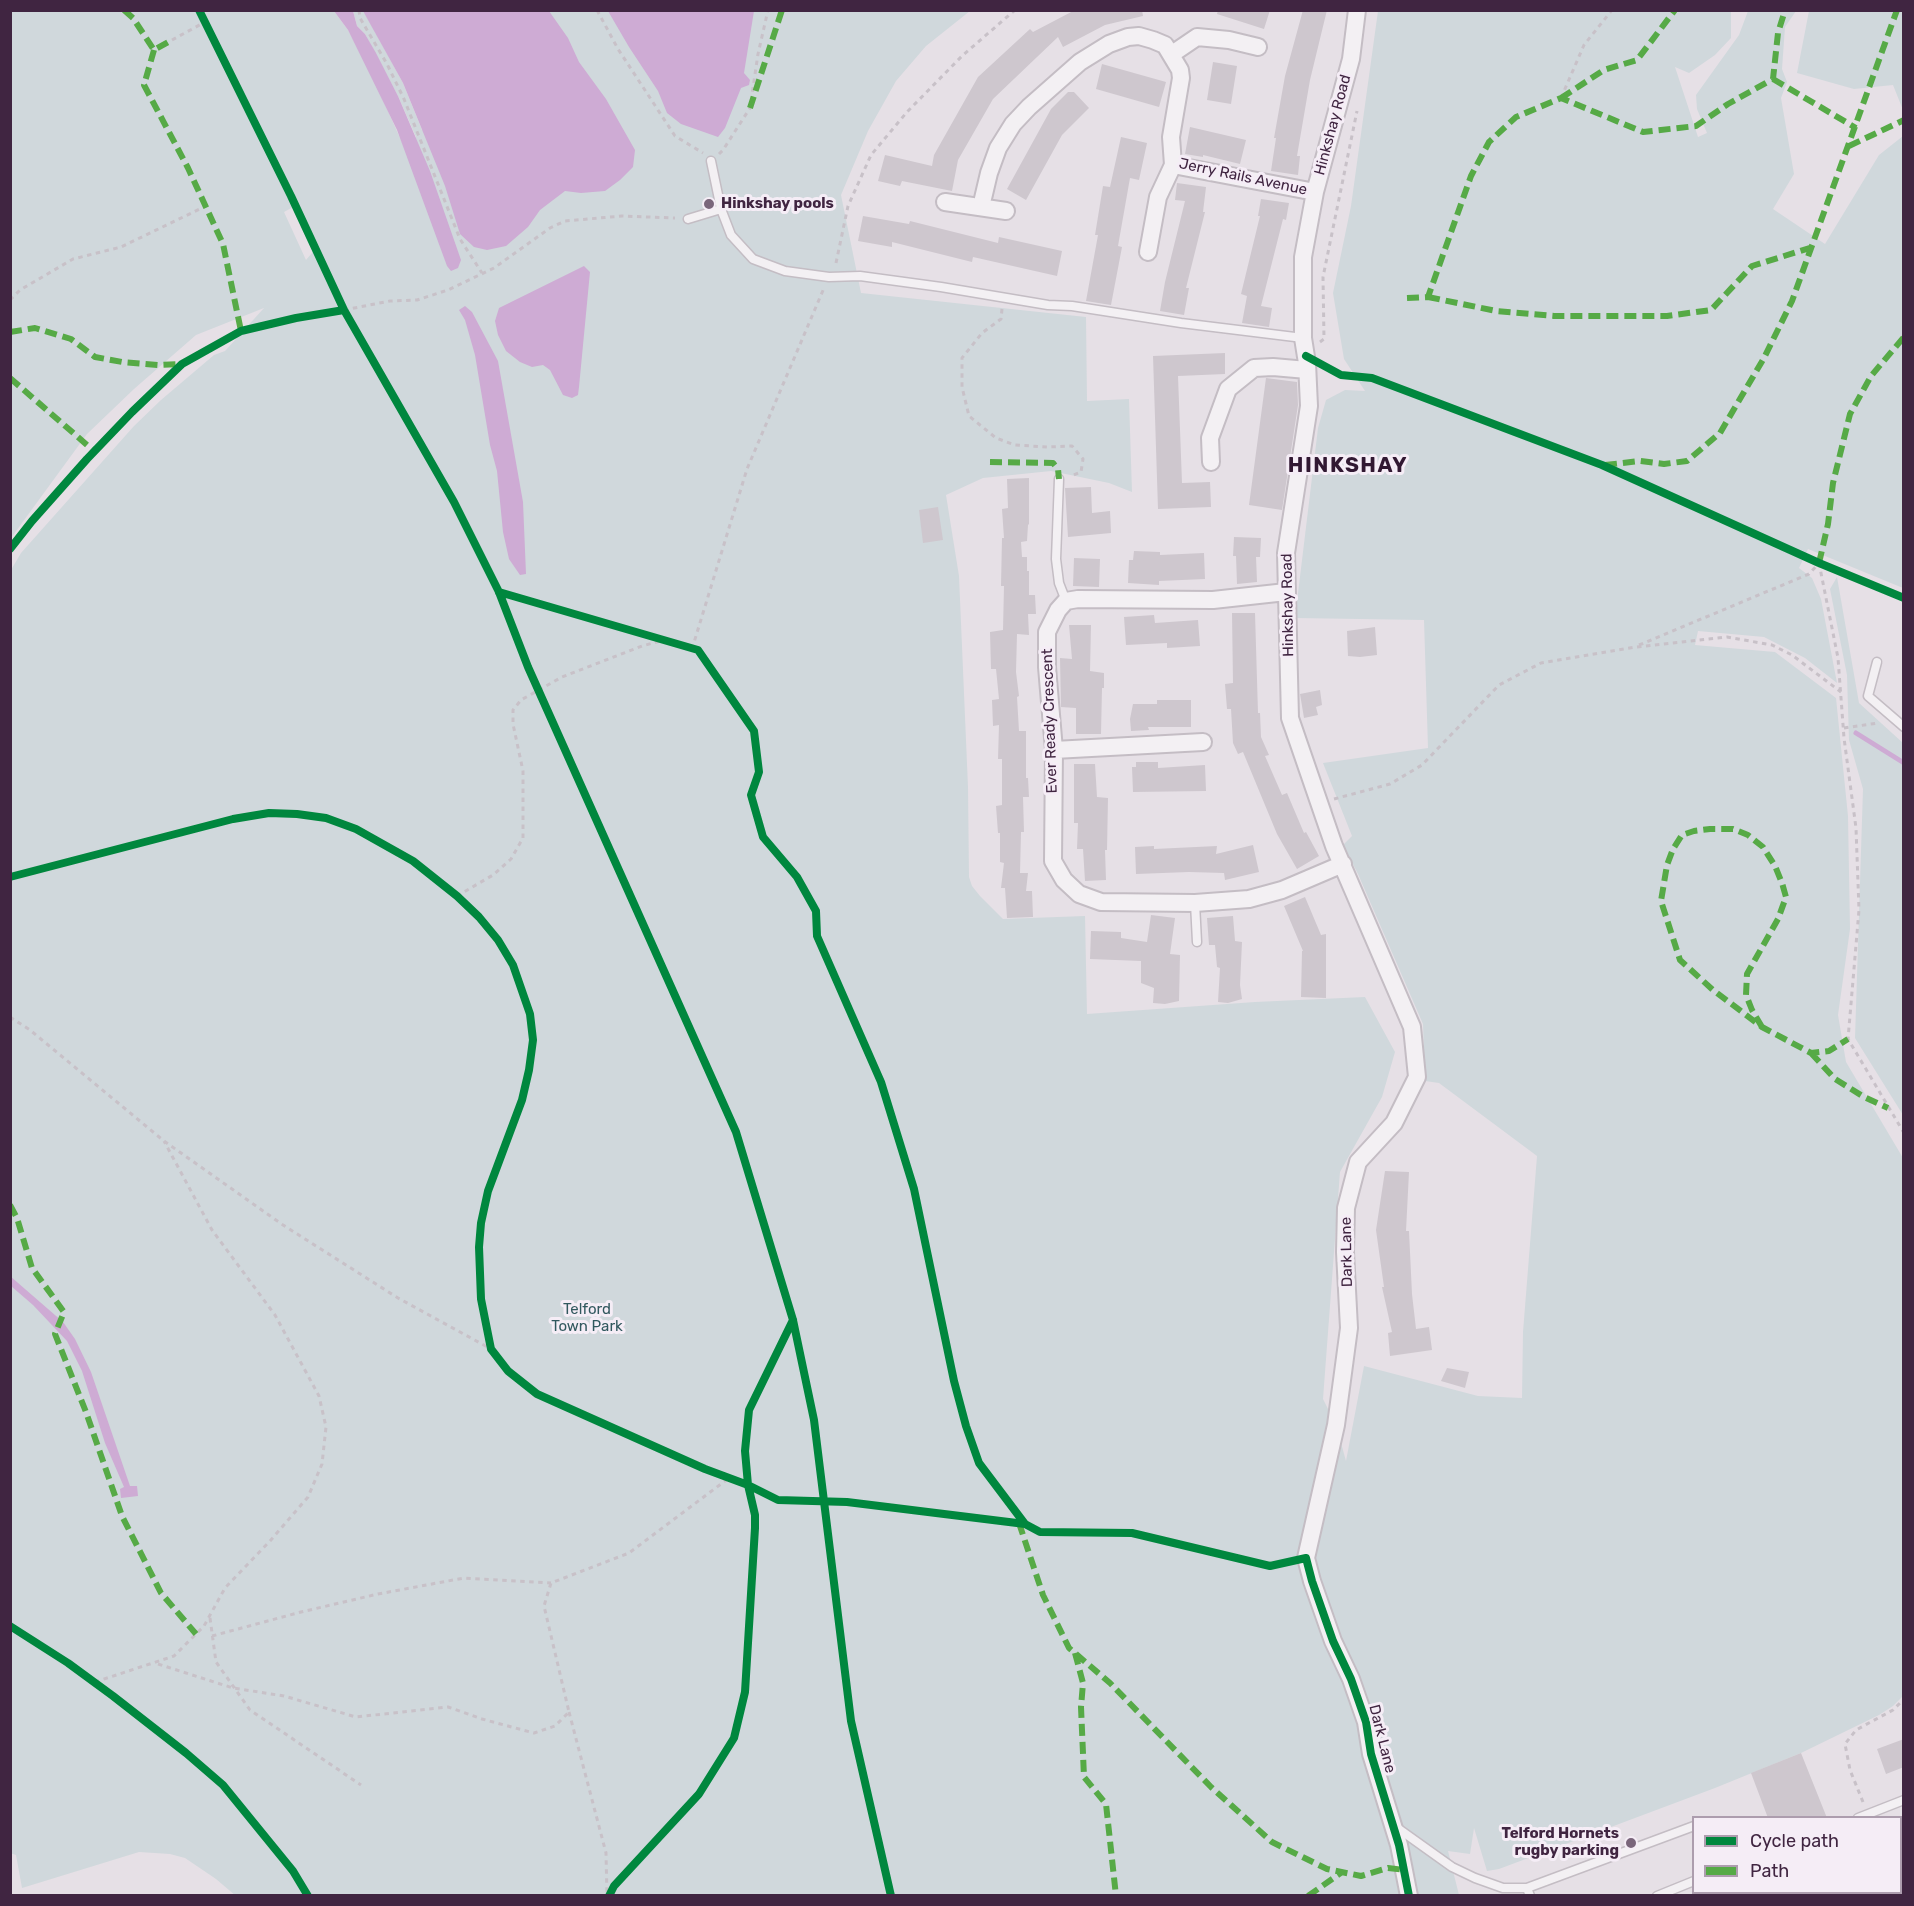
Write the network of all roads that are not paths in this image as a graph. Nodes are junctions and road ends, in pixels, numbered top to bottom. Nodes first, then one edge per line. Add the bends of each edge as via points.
1 (1357, 10) edge
2 (1258, 47) dead end
3 (1172, 54) junction
4 (711, 161) road end
5 (1173, 165) junction
6 (1315, 192) junction
7 (945, 202) dead end
8 (981, 207) junction
9 (721, 209) junction
10 (1006, 211) dead end
11 (688, 219) road end
12 (1148, 252) dead end
13 (1303, 338) junction
14 (1306, 363) junction
15 (1211, 462) dead end
16 (1059, 479) road end
17 (1286, 592) junction
18 (1066, 601) junction
19 (1877, 662) dead end
20 (1904, 727) edge
21 (1203, 742) dead end
22 (1054, 750) junction
23 (1342, 864) junction
24 (1195, 903) junction
25 (1197, 942) dead end
26 (1417, 1077) joint
27 (1904, 1800) edge
28 (1863, 1816) edge
29 (1394, 1826) junction
30 (1692, 1827) edge
31 (1692, 1882) edge
32 (1529, 1892) edge
33 (1408, 1896) edge
34 (1657, 1896) edge

1 - 6 street, Hinkshay Road via 1352,59
2 - 3 street via 1197,37
3 - 5 street, Jerry Rails Avenue via 1181,78 1171,138
3 - 8 street via 1165,45 1139,36 1109,44 1080,62 1013,124 998,148
4 - 9 lane
5 - 6 street, Jerry Rails Avenue
5 - 12 street via 1158,197
6 - 13 street, Hinkshay Road via 1303,257
7 - 8 street
8 - 10 street
9 - 11 lane
9 - 13 lane via 731,235 753,259 785,271 829,277 860,276
13 - 14 street, Hinkshay Road
14 - 15 street via 1254,368 1228,389 1210,438
14 - 17 street, Hinkshay Road via 1309,406 1286,553
16 - 18 lane via 1056,559
17 - 18 street via 1213,600
17 - 23 street, Hinkshay Road via 1290,718
18 - 22 street, Ever Ready Crescent via 1047,632
19 - 20 lane via 1869,696
21 - 22 street
22 - 24 street, Ever Ready Crescent via 1053,861 1064,880 1079,894 1101,902
23 - 24 street, Ever Ready Crescent via 1250,899
23 - 26 street, Hinkshay Road via 1412,1027
24 - 25 lane
26 - 29 street, Dark Lane via 1395,1123 1358,1162 1346,1208 1349,1328 1336,1425 1306,1558 1333,1641 1366,1722 1371,1754
27 - 28 lane
29 - 32 lane via 1452,1867 1503,1888
29 - 33 street, Dark Lane
30 - 32 lane
31 - 34 lane

